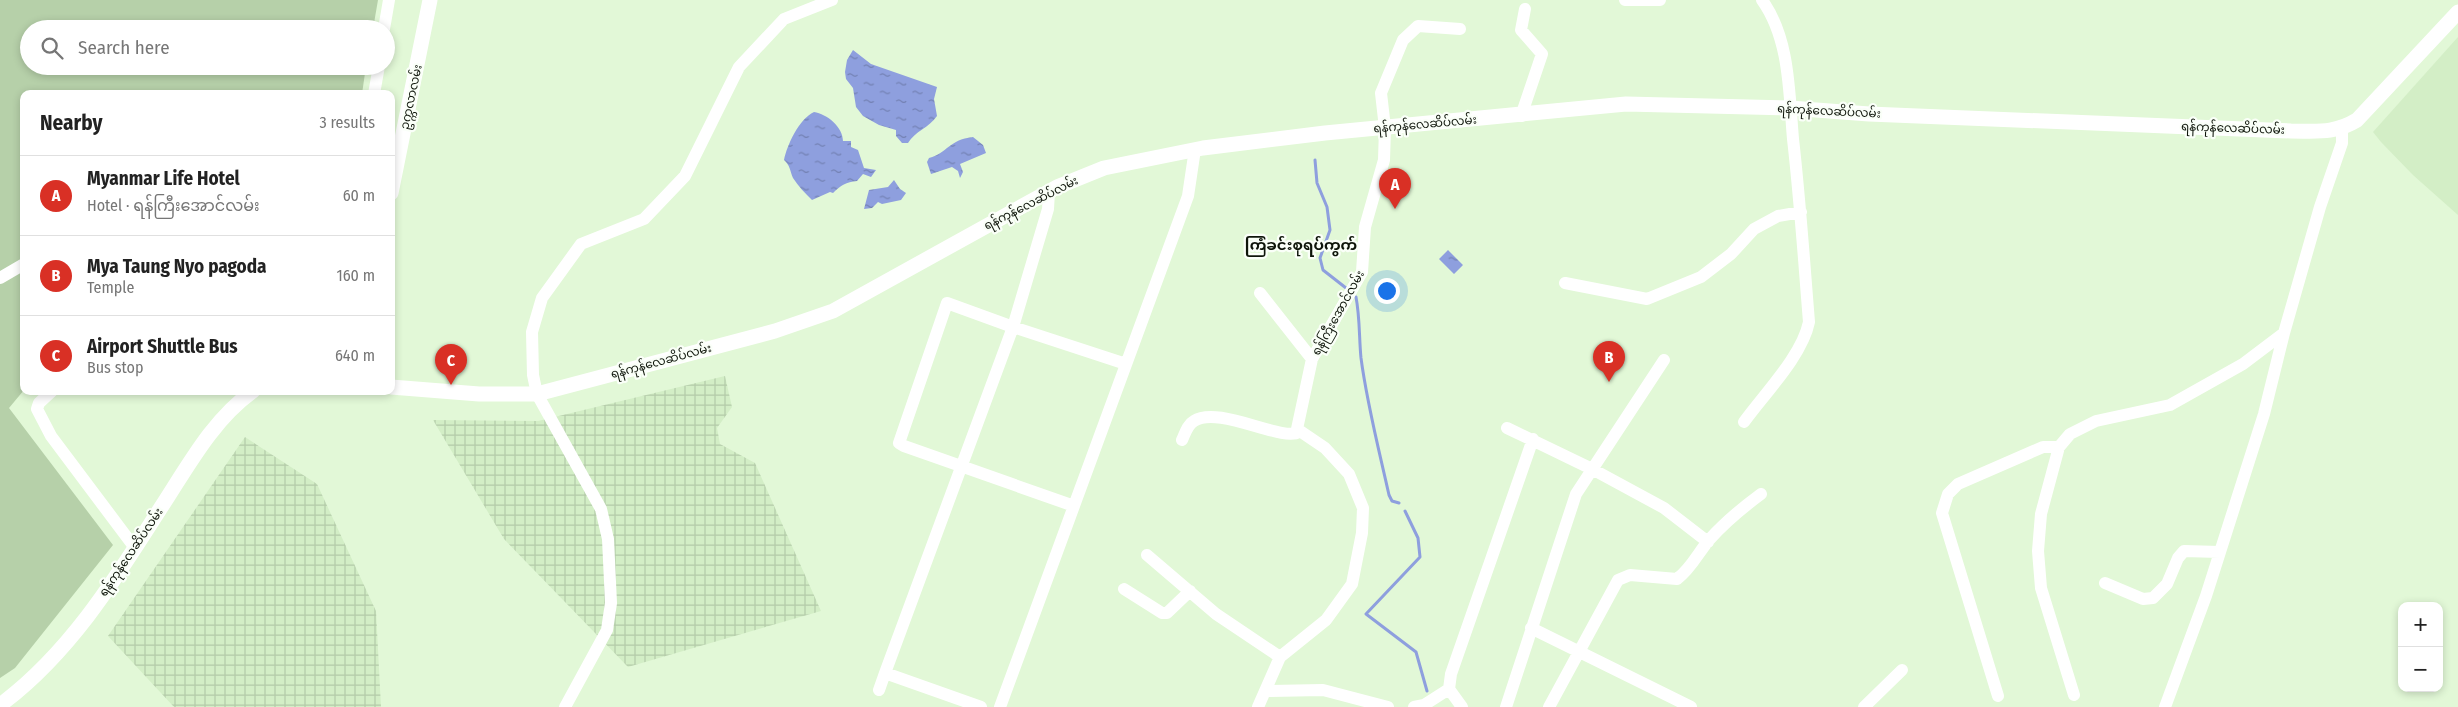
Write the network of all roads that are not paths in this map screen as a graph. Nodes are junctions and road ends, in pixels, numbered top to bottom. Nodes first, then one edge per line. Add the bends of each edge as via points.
1 (388, 0) edge
2 (430, 0) edge
3 (832, 0) edge
4 (1624, 0) edge
5 (1660, 0) edge
6 (1762, 0) edge
7 (1773, 0) edge
8 (1525, 9) dead end
9 (2458, 12) edge
10 (385, 20) edge
11 (1460, 29) dead end
12 (1779, 34) junction
13 (377, 75) edge
14 (375, 90) edge
15 (1790, 108) junction
16 (1521, 116) junction
17 (1385, 128) junction
18 (2342, 129) junction
19 (1195, 149) junction
20 (395, 173) edge
21 (1049, 192) junction
22 (1801, 212) junction
23 (20, 266) edge
24 (0, 278) edge
25 (1565, 283) dead end
26 (1260, 293) dead end
27 (1013, 327) junction
28 (2284, 333) junction
29 (1312, 359) junction
30 (1664, 360) dead end
31 (1126, 364) junction
32 (395, 387) edge
33 (537, 394) junction
34 (48, 395) edge
35 (247, 395) edge
36 (1744, 422) dead end
37 (1507, 428) dead end
38 (1299, 432) junction
39 (1533, 439) junction
40 (1182, 440) dead end
41 (2059, 447) junction
42 (961, 466) junction
43 (1592, 469) junction
44 (1761, 494) dead end
45 (1074, 506) junction
46 (1708, 542) junction
47 (137, 545) junction
48 (2220, 552) junction
49 (1147, 555) dead end
50 (2105, 583) dead end
51 (1124, 589) dead end
52 (1190, 591) junction
53 (1531, 628) junction
54 (1579, 652) junction
55 (1280, 657) junction
56 (1902, 670) dead end
57 (885, 673) junction
58 (1449, 689) junction
59 (879, 690) dead end
60 (1265, 691) junction
61 (2074, 695) dead end
62 (1998, 696) dead end
63 (0, 705) edge
64 (566, 707) edge
65 (981, 707) edge
66 (1000, 707) edge
67 (1258, 707) edge
68 (1384, 707) edge
69 (1414, 707) edge
70 (1462, 707) edge
71 (1506, 707) edge
72 (1549, 707) edge
73 (1691, 707) edge
74 (1864, 707) edge
75 (2165, 707) edge

1 - 10 street
2 - 20 main road, ဥက္ကလာလမ်း
3 - 33 street via 784,19 739,67 686,176 644,219 581,244 542,298 532,332
4 - 5 street
6 - 12 street
7 - 12 street
8 - 16 street via 1521,30 1542,54
9 - 18 main road, ရန်ကုန်လေဆိပ်လမ်း via 2358,120
11 - 17 street, ရန်ကြီးအောင်လမ်း via 1418,26 1403,40 1381,93
12 - 15 street via 1784,49
13 - 14 street
15 - 16 main road, ရန်ကုန်လေဆိပ်လမ်း via 1626,104
15 - 18 main road, ရန်ကုန်လေဆိပ်လမ်း via 1885,115 2291,131
15 - 22 street
16 - 17 main road, ရန်ကုန်လေဆိပ်လမ်း
17 - 19 main road, ရန်ကုန်လေဆိပ်လမ်း
17 - 29 street, ရန်ကြီးအောင်လမ်း via 1384,160 1365,228 1362,272
18 - 28 street via 2340,149
19 - 21 main road, ရန်ကုန်လေဆိပ်လမ်း via 1104,168
19 - 31 street via 1188,196
21 - 27 street via 1048,209
21 - 33 main road, ရန်ကုန်လေဆိပ်လမ်း via 833,311 775,331
22 - 25 street via 1778,216 1754,229 1732,254 1701,277 1647,299
22 - 36 street via 1808,322 1806,337
23 - 24 street
26 - 29 street
27 - 31 street
27 - 42 street
27 - 42 street via 946,304 899,443
28 - 41 street via 2243,364 2170,404 2096,421 2070,434
28 - 48 street via 2264,414
29 - 38 street, ရန်ကြီးအောင်လမ်း
30 - 43 street
31 - 45 street
32 - 33 main road, ရန်ကုန်လေဆိပ်လမ်း via 480,394
33 - 64 street via 601,509 608,539 611,603 607,630
34 - 47 street via 37,410 51,436
35 - 47 main road, ရန်ကုန်လေဆိပ်လမ်း via 235,404 215,428
37 - 39 street
38 - 40 street via 1289,434 1237,421 1202,418 1194,420
38 - 55 street via 1325,448 1349,474 1363,508 1362,533 1352,584 1326,620
39 - 43 street
39 - 58 street via 1451,674
41 - 61 street via 2041,514 2038,551 2041,588
41 - 62 street via 2044,447 1958,484 1944,503 1942,513
42 - 45 street
42 - 57 street
43 - 46 street via 1664,508
43 - 53 street via 1576,494
44 - 46 street via 1733,515
45 - 66 street
46 - 54 street via 1685,574 1677,579 1630,575 1618,580
47 - 63 main road, ရန်ကုန်လေဆိပ်လမ်း via 81,624 24,687
48 - 50 street via 2184,551 2167,584 2153,598 2143,599
48 - 75 street
49 - 52 street
51 - 52 street via 1167,613
52 - 55 street via 1216,614
53 - 54 street
53 - 71 street
54 - 72 street
54 - 73 street
55 - 60 street
56 - 74 street
57 - 59 street
57 - 65 street
58 - 69 street
58 - 70 street
60 - 67 street
60 - 68 street via 1323,690

